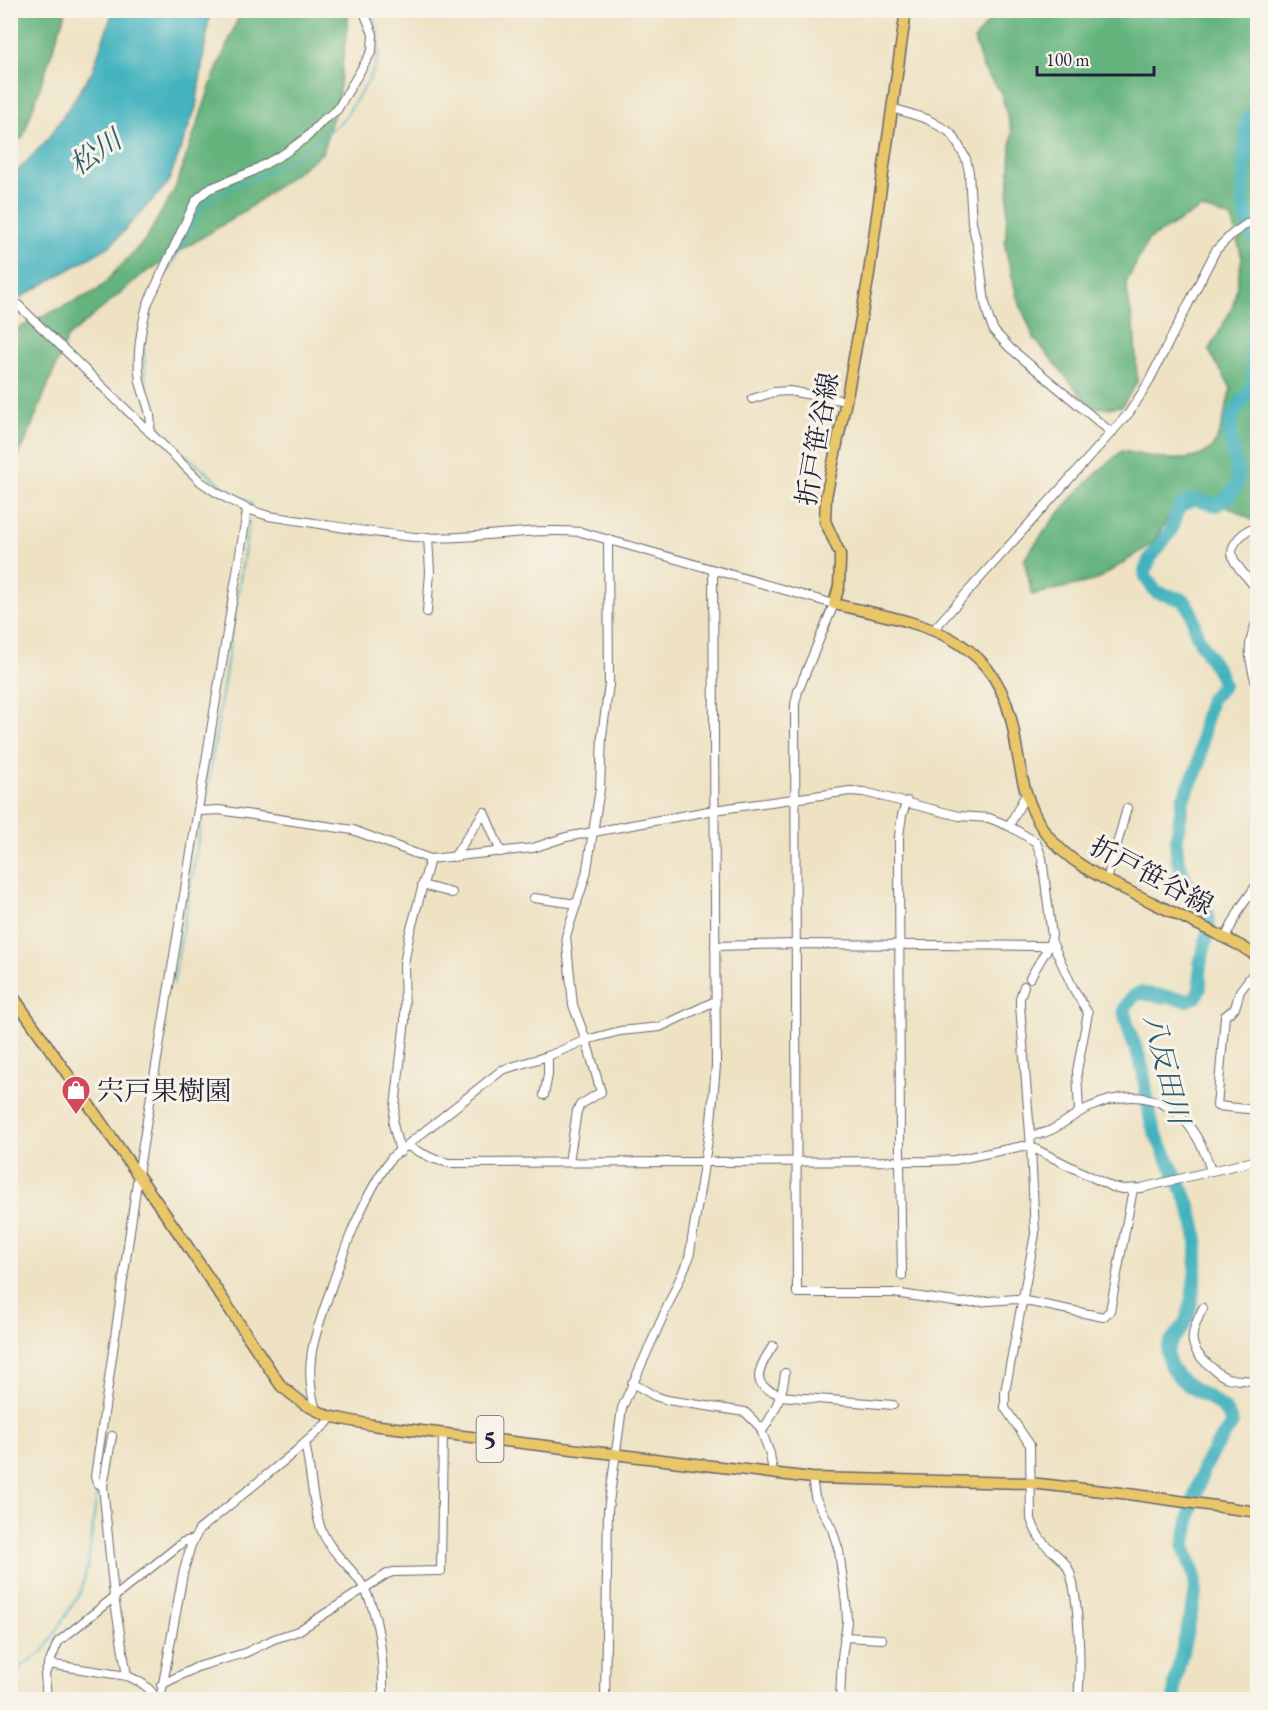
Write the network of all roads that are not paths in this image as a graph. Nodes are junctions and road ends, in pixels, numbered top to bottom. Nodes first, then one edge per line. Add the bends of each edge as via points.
1 (363, 10) edge
2 (906, 10) edge
3 (892, 108) junction
4 (1257, 216) edge
5 (10, 297) edge
6 (752, 399) dead end
7 (846, 401) junction
8 (148, 432) junction
9 (1112, 433) junction
10 (247, 511) junction
11 (1257, 531) edge
12 (428, 537) junction
13 (608, 539) junction
14 (713, 571) junction
15 (1257, 592) edge
16 (834, 604) junction
17 (427, 612) dead end
18 (1257, 620) edge
19 (934, 629) junction
20 (1257, 691) edge
21 (1026, 794) junction
22 (796, 799) junction
23 (907, 801) junction
24 (1127, 808) dead end
25 (714, 810) junction
26 (198, 811) junction
27 (1009, 826) junction
28 (593, 834) junction
29 (1050, 838) junction
30 (1036, 842) junction
31 (501, 852) junction
32 (454, 857) junction
33 (430, 859) junction
34 (1107, 880) junction
35 (1257, 883) edge
36 (422, 885) junction
37 (452, 893) dead end
38 (534, 898) dead end
39 (577, 904) junction
40 (1225, 938) junction
41 (1050, 943) junction
42 (796, 944) junction
43 (899, 945) junction
44 (715, 946) junction
45 (1257, 957) edge
46 (1257, 967) edge
47 (1030, 978) dead end
48 (1024, 986) dead end
49 (10, 992) edge
50 (715, 1002) junction
51 (586, 1040) junction
52 (548, 1056) junction
53 (544, 1095) dead end
54 (1257, 1110) edge
55 (1079, 1112) junction
56 (1030, 1135) junction
57 (1031, 1147) junction
58 (403, 1149) junction
59 (1257, 1160) edge
60 (797, 1161) junction
61 (900, 1161) junction
62 (569, 1162) junction
63 (705, 1162) junction
64 (1211, 1171) junction
65 (138, 1175) junction
66 (1133, 1189) junction
67 (902, 1276) dead end
68 (1023, 1300) junction
69 (1203, 1308) dead end
70 (773, 1346) dead end
71 (785, 1373) dead end
72 (1257, 1381) edge
73 (632, 1383) junction
74 (780, 1395) junction
75 (893, 1405) dead end
76 (316, 1410) junction
77 (332, 1417) junction
78 (762, 1431) junction
79 (443, 1433) junction
80 (112, 1436) dead end
81 (305, 1443) junction
82 (614, 1454) junction
83 (773, 1472) junction
84 (812, 1478) junction
85 (1030, 1483) junction
86 (103, 1486) junction
87 (1257, 1512) edge
88 (194, 1539) junction
89 (364, 1590) junction
90 (114, 1597) junction
91 (844, 1637) junction
92 (882, 1639) dead end
93 (48, 1664) junction
94 (127, 1676) junction
95 (161, 1685) junction
96 (1257, 1698) edge
97 (47, 1700) edge
98 (158, 1700) edge
99 (383, 1700) edge
100 (605, 1700) edge
101 (840, 1700) edge
102 (1078, 1700) edge
103 (1233, 1700) edge

1 - 8 street via 373,34 372,51 337,110 285,153 209,189 194,204 144,315 139,362 150,416
2 - 3 main road, 折戸笹谷線
3 - 7 main road, 折戸笹谷線
3 - 9 street via 927,119 948,131 966,159 985,303 994,331
4 - 9 street via 1215,250 1147,385
5 - 8 street
6 - 7 street via 789,391
7 - 16 main road, 折戸笹谷線 via 824,510 840,554 841,575
8 - 10 street via 201,482
9 - 19 street
10 - 12 street
10 - 26 street
11 - 15 street via 1248,530 1241,535 1233,559
12 - 13 street via 558,530
12 - 17 street
13 - 14 street
13 - 28 street via 609,684
14 - 16 street
14 - 25 street
16 - 19 main road, 折戸笹谷線
16 - 22 street via 795,704
18 - 20 street via 1248,650
19 - 21 main road, 折戸笹谷線 via 976,656 1000,686 1011,715
21 - 27 street
21 - 29 main road, 折戸笹谷線
22 - 23 street via 850,791
22 - 25 street
22 - 42 street
23 - 27 street via 959,816 989,818
23 - 43 street via 899,836
24 - 34 street
25 - 28 street
25 - 44 street
26 - 33 street via 219,810 353,830
26 - 65 street
27 - 30 street
28 - 31 street via 566,837 533,849
28 - 39 street
29 - 30 street
29 - 34 main road, 折戸笹谷線 via 1074,861
30 - 41 street via 1042,858
31 - 32 street
31 - 32 street via 484,812
32 - 33 street
33 - 36 street
34 - 40 main road, 折戸笹谷線
35 - 40 street
36 - 37 street
36 - 58 street via 404,964 405,1020 393,1124
38 - 39 street
39 - 51 street via 566,936 573,1005
40 - 45 main road, 折戸笹谷線
41 - 43 street
41 - 47 street
41 - 55 street via 1088,1014 1077,1071
42 - 43 street
42 - 44 street
42 - 60 street
43 - 61 street
44 - 50 street
46 - 54 street via 1240,991 1235,1008 1226,1016 1217,1106
48 - 56 street via 1020,1005
49 - 65 main road, 5
50 - 51 street via 660,1027
50 - 63 street via 716,1066
51 - 52 street
51 - 62 street via 601,1092 577,1111
52 - 53 street
52 - 58 street via 502,1070
55 - 56 street via 1056,1129
55 - 64 street via 1113,1099 1152,1099 1187,1122 1205,1150
56 - 57 street
57 - 61 street via 955,1160
57 - 66 street via 1112,1187
57 - 68 street via 1035,1234
58 - 62 street via 445,1162
58 - 76 street via 380,1174 336,1272 311,1358
59 - 64 street
60 - 61 street
60 - 63 street
60 - 68 street via 797,1293 894,1293 961,1303
61 - 67 street
62 - 63 street
63 - 73 street via 689,1258
64 - 66 street
65 - 76 main road, 5 via 281,1386
65 - 86 street via 95,1477
66 - 68 street via 1107,1315 1098,1317
68 - 85 street via 1004,1404 1030,1445
69 - 72 street via 1192,1336 1198,1357 1225,1377
70 - 74 street via 759,1372 760,1381
71 - 74 street
73 - 78 street via 667,1400 745,1412
73 - 82 street via 622,1408
74 - 75 street
74 - 78 street
76 - 77 main road, 5
77 - 79 main road, 5
77 - 81 street
78 - 83 street
79 - 82 main road, 5
79 - 89 street via 441,1571 393,1572
80 - 86 street
81 - 88 street via 199,1530
81 - 89 street via 321,1527 329,1547
82 - 83 main road, 5
82 - 100 street via 608,1510
83 - 84 main road, 5
84 - 85 main road, 5
84 - 91 street via 815,1497 839,1551 846,1603
85 - 87 main road, 5
85 - 102 street via 1035,1530 1063,1561 1074,1588
86 - 90 street
88 - 90 street via 183,1542
88 - 95 street via 183,1574
89 - 95 street via 298,1631 197,1667
89 - 99 street via 375,1616
90 - 93 street via 58,1642
90 - 94 street
91 - 92 street
91 - 101 street
93 - 94 street
93 - 97 street
94 - 98 street via 139,1681
95 - 98 street
96 - 103 street

